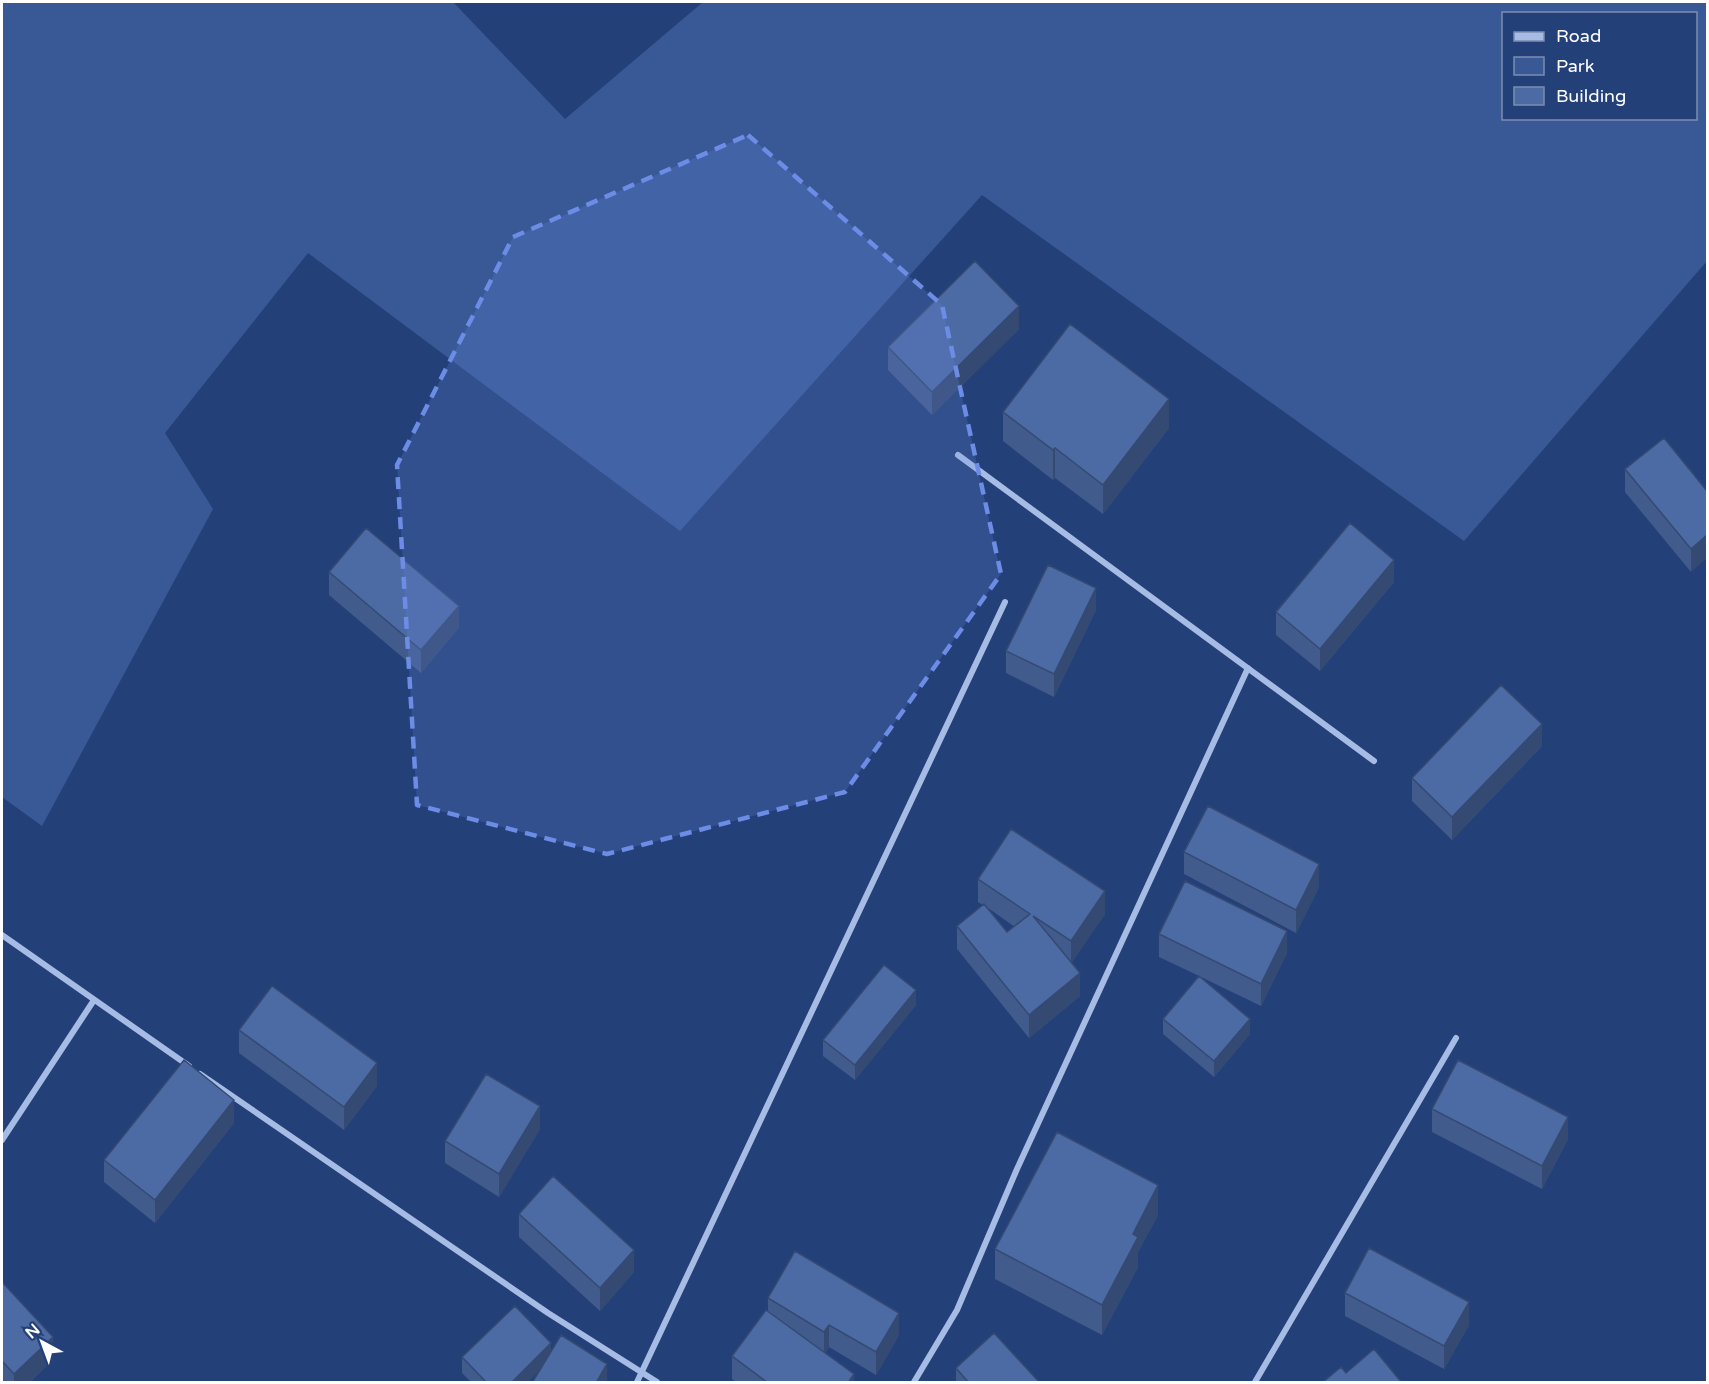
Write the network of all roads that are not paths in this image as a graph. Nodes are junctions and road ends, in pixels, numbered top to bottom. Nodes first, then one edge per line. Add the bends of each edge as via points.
1 (958, 455) dead end
2 (1005, 602) dead end
3 (1248, 669) junction
4 (1374, 761) dead end
5 (2, 935) edge
6 (94, 1000) junction
7 (1455, 1038) dead end
8 (2, 1140) edge
9 (643, 1374) junction
10 (637, 1383) edge
11 (657, 1383) edge
12 (914, 1383) edge
13 (1255, 1383) edge

1 - 3 street
2 - 9 street
3 - 4 street
3 - 12 street via 1017,1169 957,1310
5 - 6 street
6 - 8 street
6 - 9 street via 357,1183
7 - 13 street
9 - 10 street
9 - 11 street

